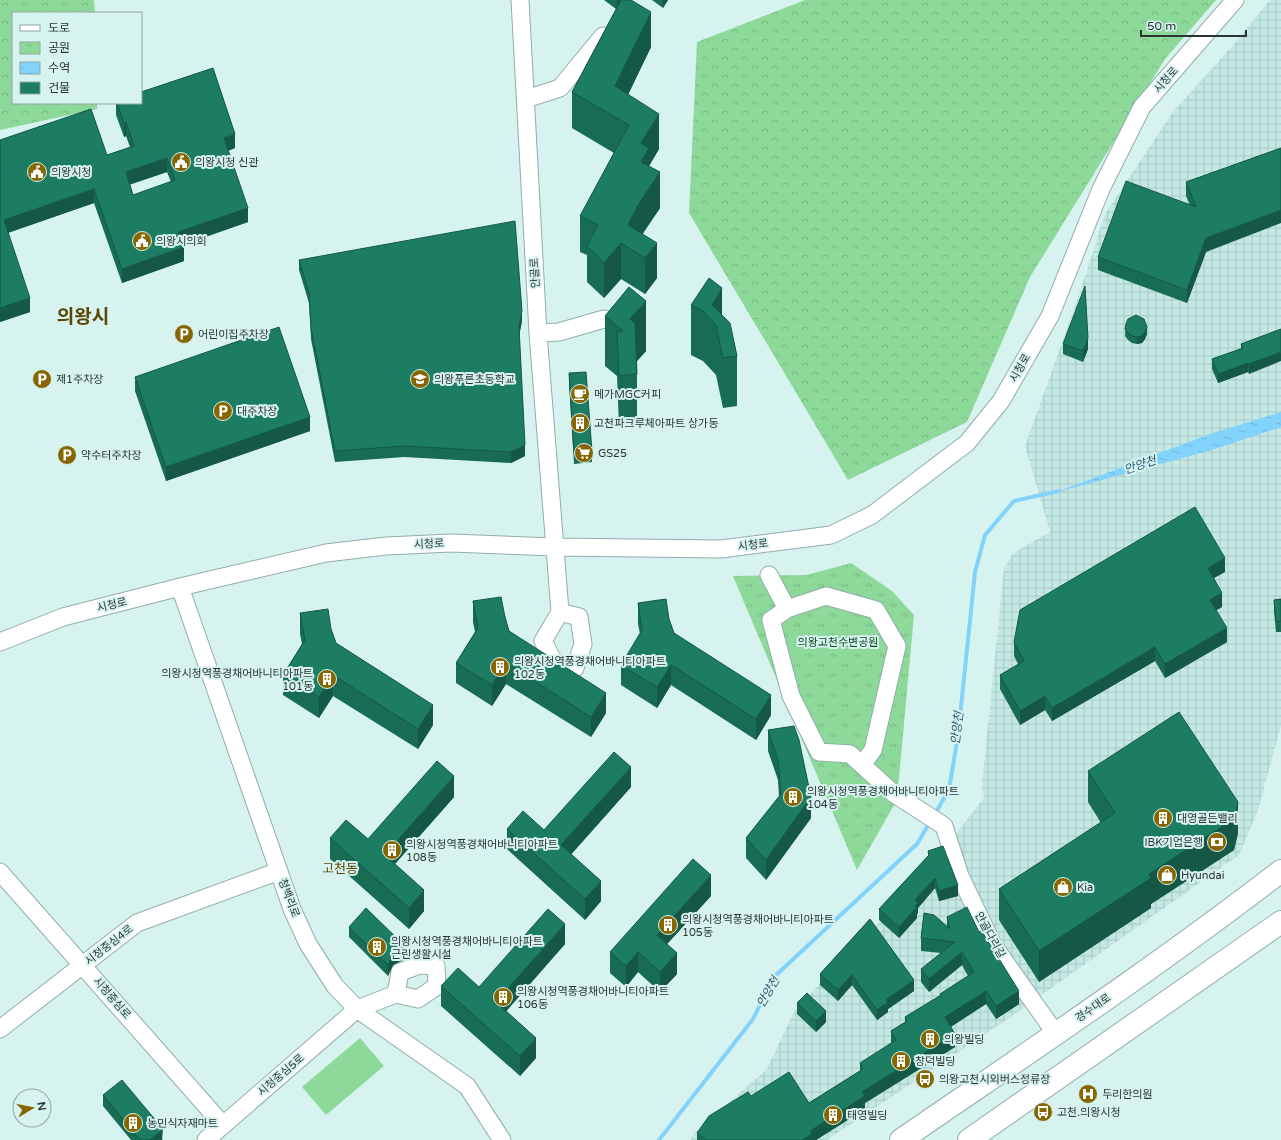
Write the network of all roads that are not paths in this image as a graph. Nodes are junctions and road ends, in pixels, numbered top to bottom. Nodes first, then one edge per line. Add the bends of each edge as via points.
1 (520, 0) edge
2 (1235, 0) edge
3 (603, 36) edge
4 (526, 99) junction
5 (604, 319) dead end
6 (538, 333) junction
7 (555, 547) junction
8 (769, 575) dead end
9 (180, 587) junction
10 (787, 609) junction
11 (560, 612) dead end
12 (0, 642) edge
13 (862, 766) junction
14 (279, 871) junction
15 (1281, 871) edge
16 (0, 872) edge
17 (1281, 922) edge
18 (83, 966) junction
19 (396, 994) dead end
20 (357, 1009) junction
21 (0, 1029) edge
22 (1056, 1034) junction
23 (223, 1125) junction
24 (206, 1140) edge
25 (502, 1140) edge
26 (901, 1140) edge
27 (970, 1140) edge

1 - 4 street, 안골로
2 - 7 street, 시청로 via 1142,107 1101,189 1050,316 1001,401 967,443 872,515 831,535 721,549
3 - 4 street via 560,88
4 - 6 street, 안골로
5 - 6 street via 559,332
6 - 7 street, 안골로
7 - 9 street, 시청로 via 451,543 386,546 326,553
7 - 11 street, 안골로
8 - 10 street
9 - 12 street, 시청로 via 63,617
9 - 14 street, 청백리로
10 - 13 street via 771,620 791,696 819,752 850,754
10 - 13 street via 826,596 876,610 897,646 874,750
13 - 22 street, 안골다리길 via 893,793 944,826 960,876 993,945
14 - 18 street, 시청중심4로 via 137,923
14 - 20 street, 청백리로 via 308,944 335,986
15 - 22 main road, 경수대로
16 - 18 street, 시청중심로
17 - 27 main road
18 - 21 street, 시청중심4로
18 - 23 street, 시청중심로
19 - 20 street, 시청중심5로
20 - 23 street, 시청중심5로
20 - 25 street, 청백리로 via 467,1086
22 - 26 main road, 경수대로
23 - 24 street, 시청중심5로

